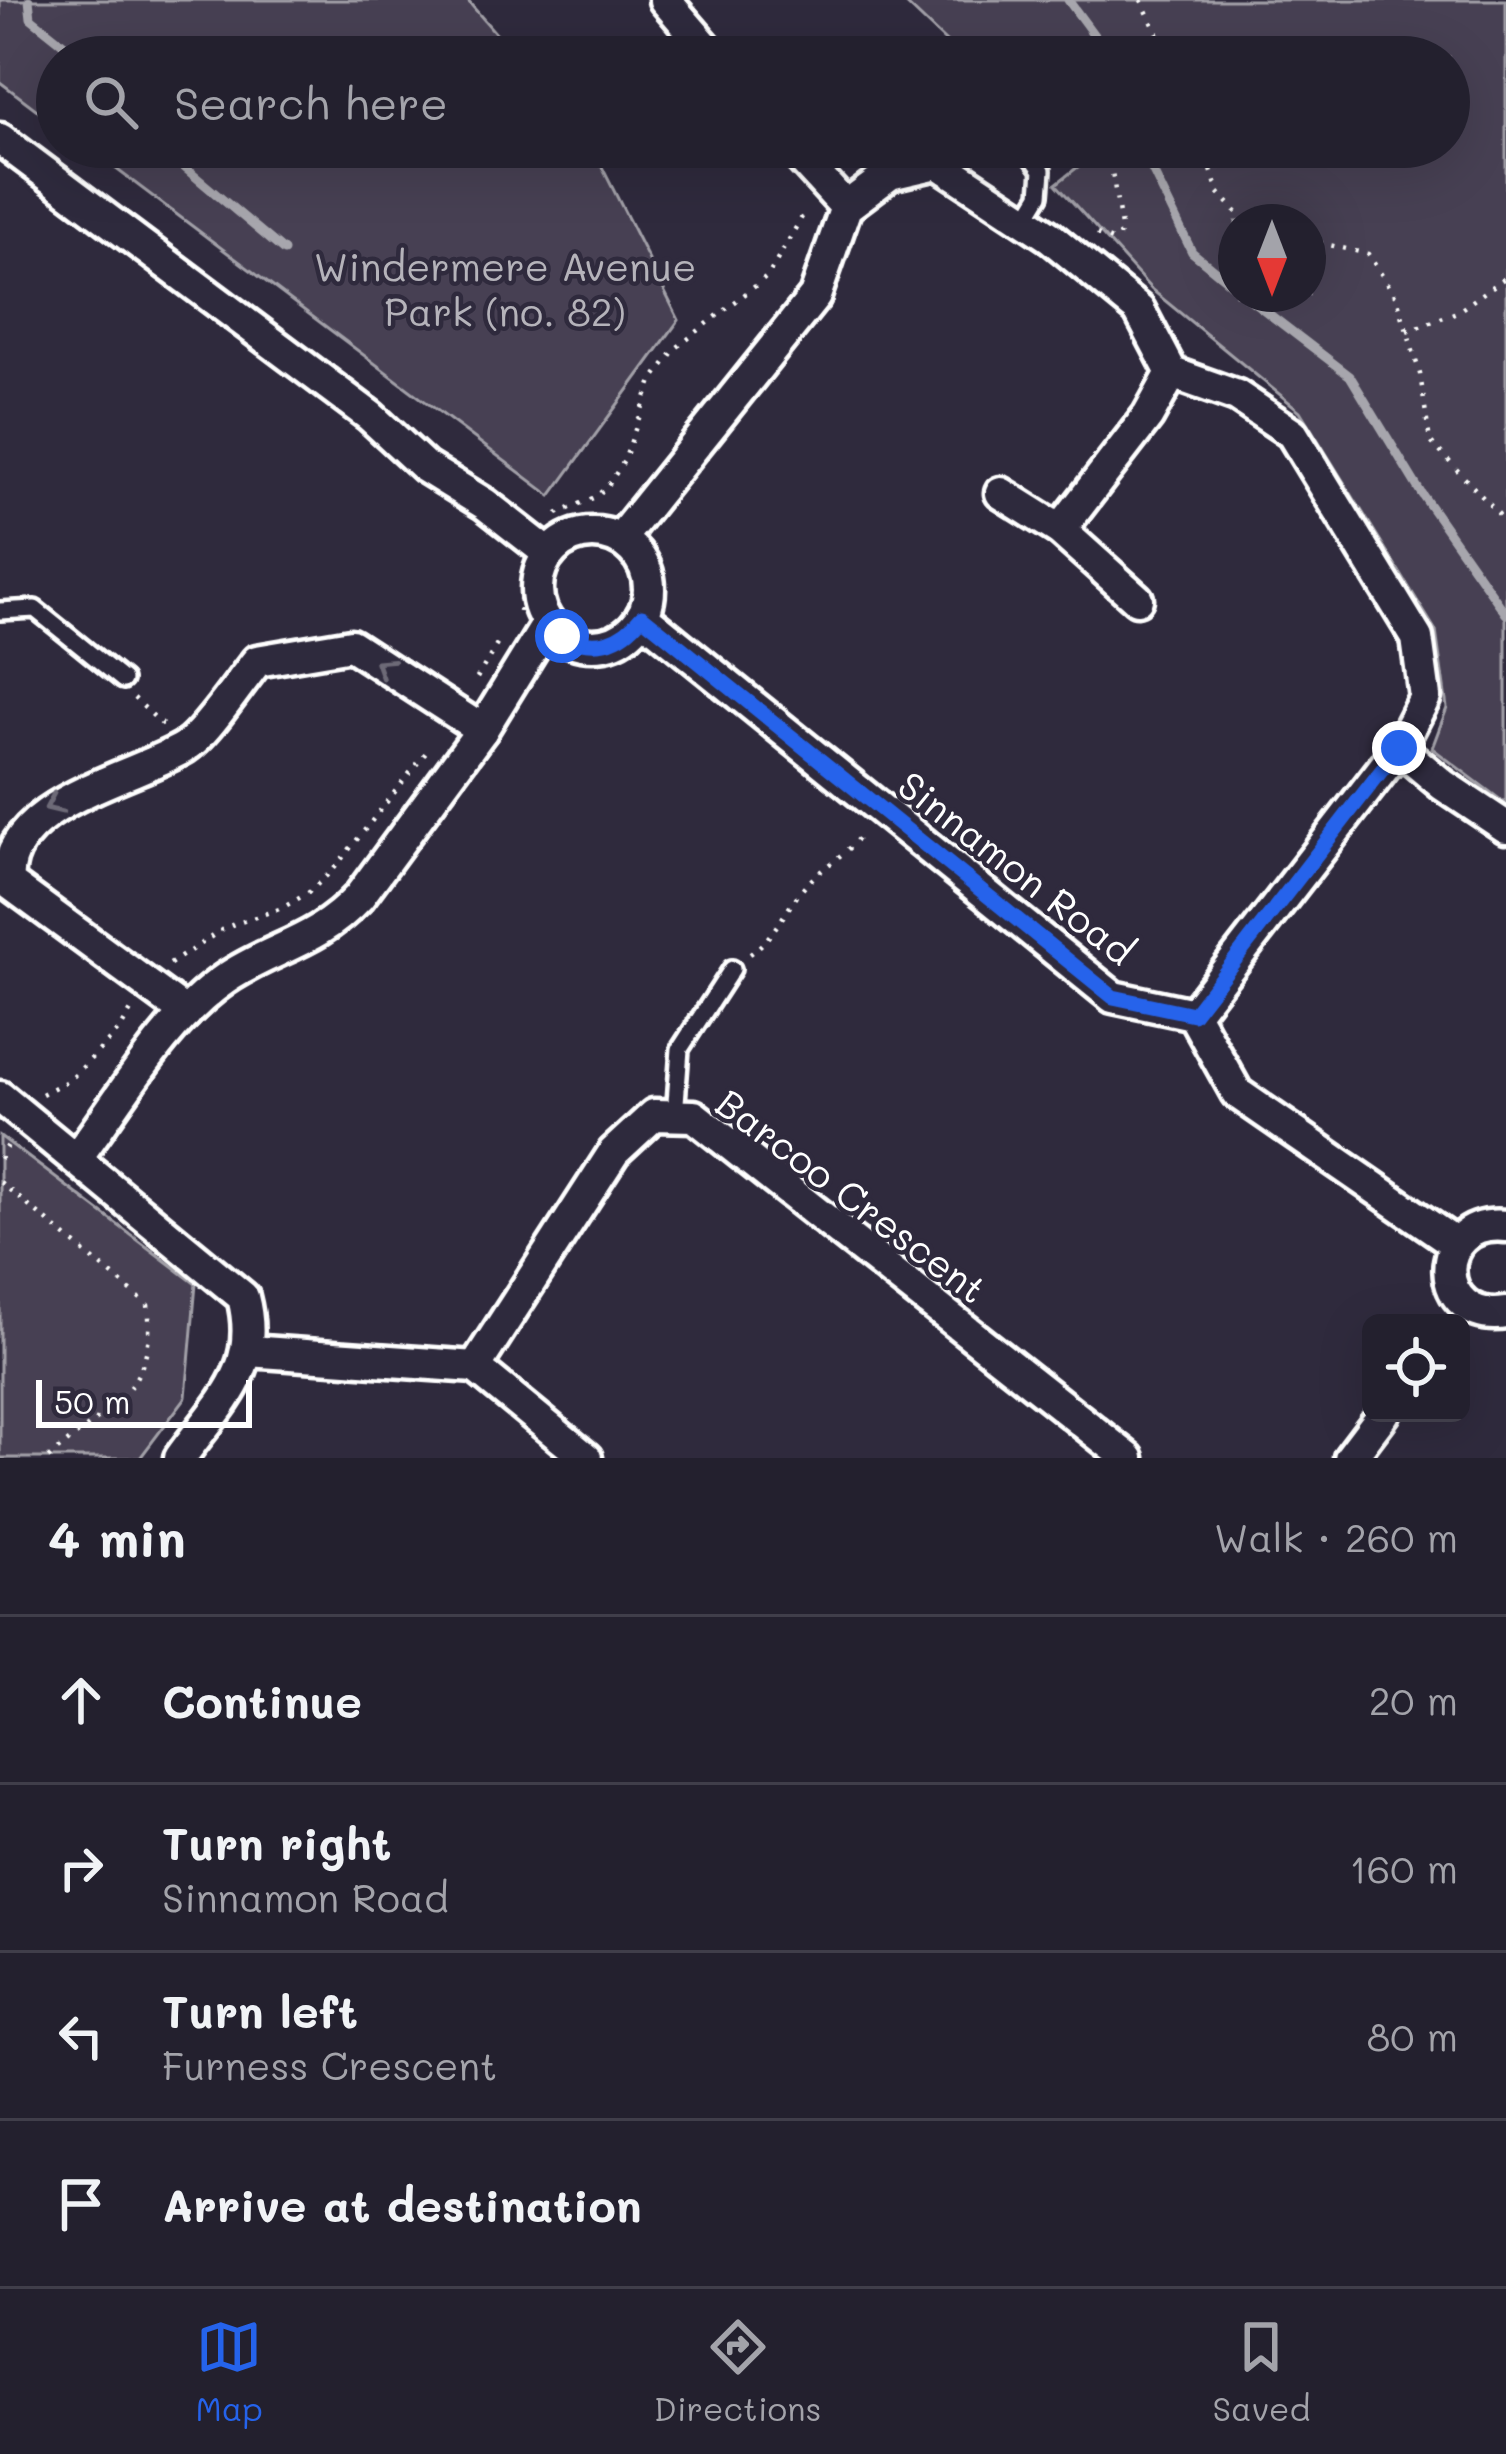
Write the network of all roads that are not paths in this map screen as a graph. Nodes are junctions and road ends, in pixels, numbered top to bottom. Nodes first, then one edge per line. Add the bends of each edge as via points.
1 (665, 0) edge
2 (696, 36) edge
3 (0, 139) edge
4 (36, 166) edge
5 (39, 168) edge
6 (809, 168) edge
7 (907, 168) edge
8 (958, 168) edge
9 (1041, 168) edge
10 (846, 207) junction
11 (1023, 223) junction
12 (1172, 373) junction
13 (1000, 493) dead end
14 (1060, 530) junction
15 (620, 539) junction
16 (549, 554) junction
17 (1137, 599) dead end
18 (0, 610) edge
19 (642, 616) junction
20 (534, 618) junction
21 (123, 680) road end
22 (471, 723) junction
23 (1399, 748) junction
24 (1506, 827) edge
25 (732, 969) road end
26 (186, 1013) junction
27 (1193, 1014) junction
28 (12, 1106) edge
29 (675, 1116) junction
30 (77, 1157) junction
31 (1506, 1226) edge
32 (1456, 1244) junction
33 (1506, 1312) edge
34 (1461, 1314) edge
35 (1470, 1314) edge
36 (248, 1351) junction
37 (475, 1367) junction
38 (1377, 1422) edge
39 (180, 1458) edge
40 (586, 1458) edge
41 (1128, 1458) edge
42 (1350, 1458) edge

1 - 2 street
3 - 4 street
5 - 16 street
6 - 10 street
7 - 10 street
8 - 11 street
9 - 11 lane via 1040,195
10 - 15 street via 814,296
11 - 12 street via 1139,310
12 - 14 street
12 - 23 street via 1237,396 1292,433 1418,638 1425,697
13 - 14 street
14 - 17 street
15 - 16 street via 581,534
15 - 19 street via 644,564
16 - 20 street
18 - 21 lane via 35,609
19 - 20 street via 597,645
19 - 27 street, Sinnamon Road via 1113,997
20 - 22 street
22 - 26 street via 341,916 226,978
22 -> 26 street via 351,645 257,661 188,746 31,814 6,850 9,883
23 - 24 street
23 - 27 street
25 - 29 lane via 680,1048
26 - 30 street
27 - 32 street via 1237,1093
28 - 30 street
29 - 37 street, Barcoo Crescent via 654,1115 614,1152
29 - 41 street, Barcoo Crescent via 694,1116
30 - 36 street via 243,1297
31 - 32 street via 1478,1227
32 - 34 street via 1450,1283
33 - 35 street
36 - 37 street
36 - 39 street via 242,1372
37 - 40 street
38 - 42 street

